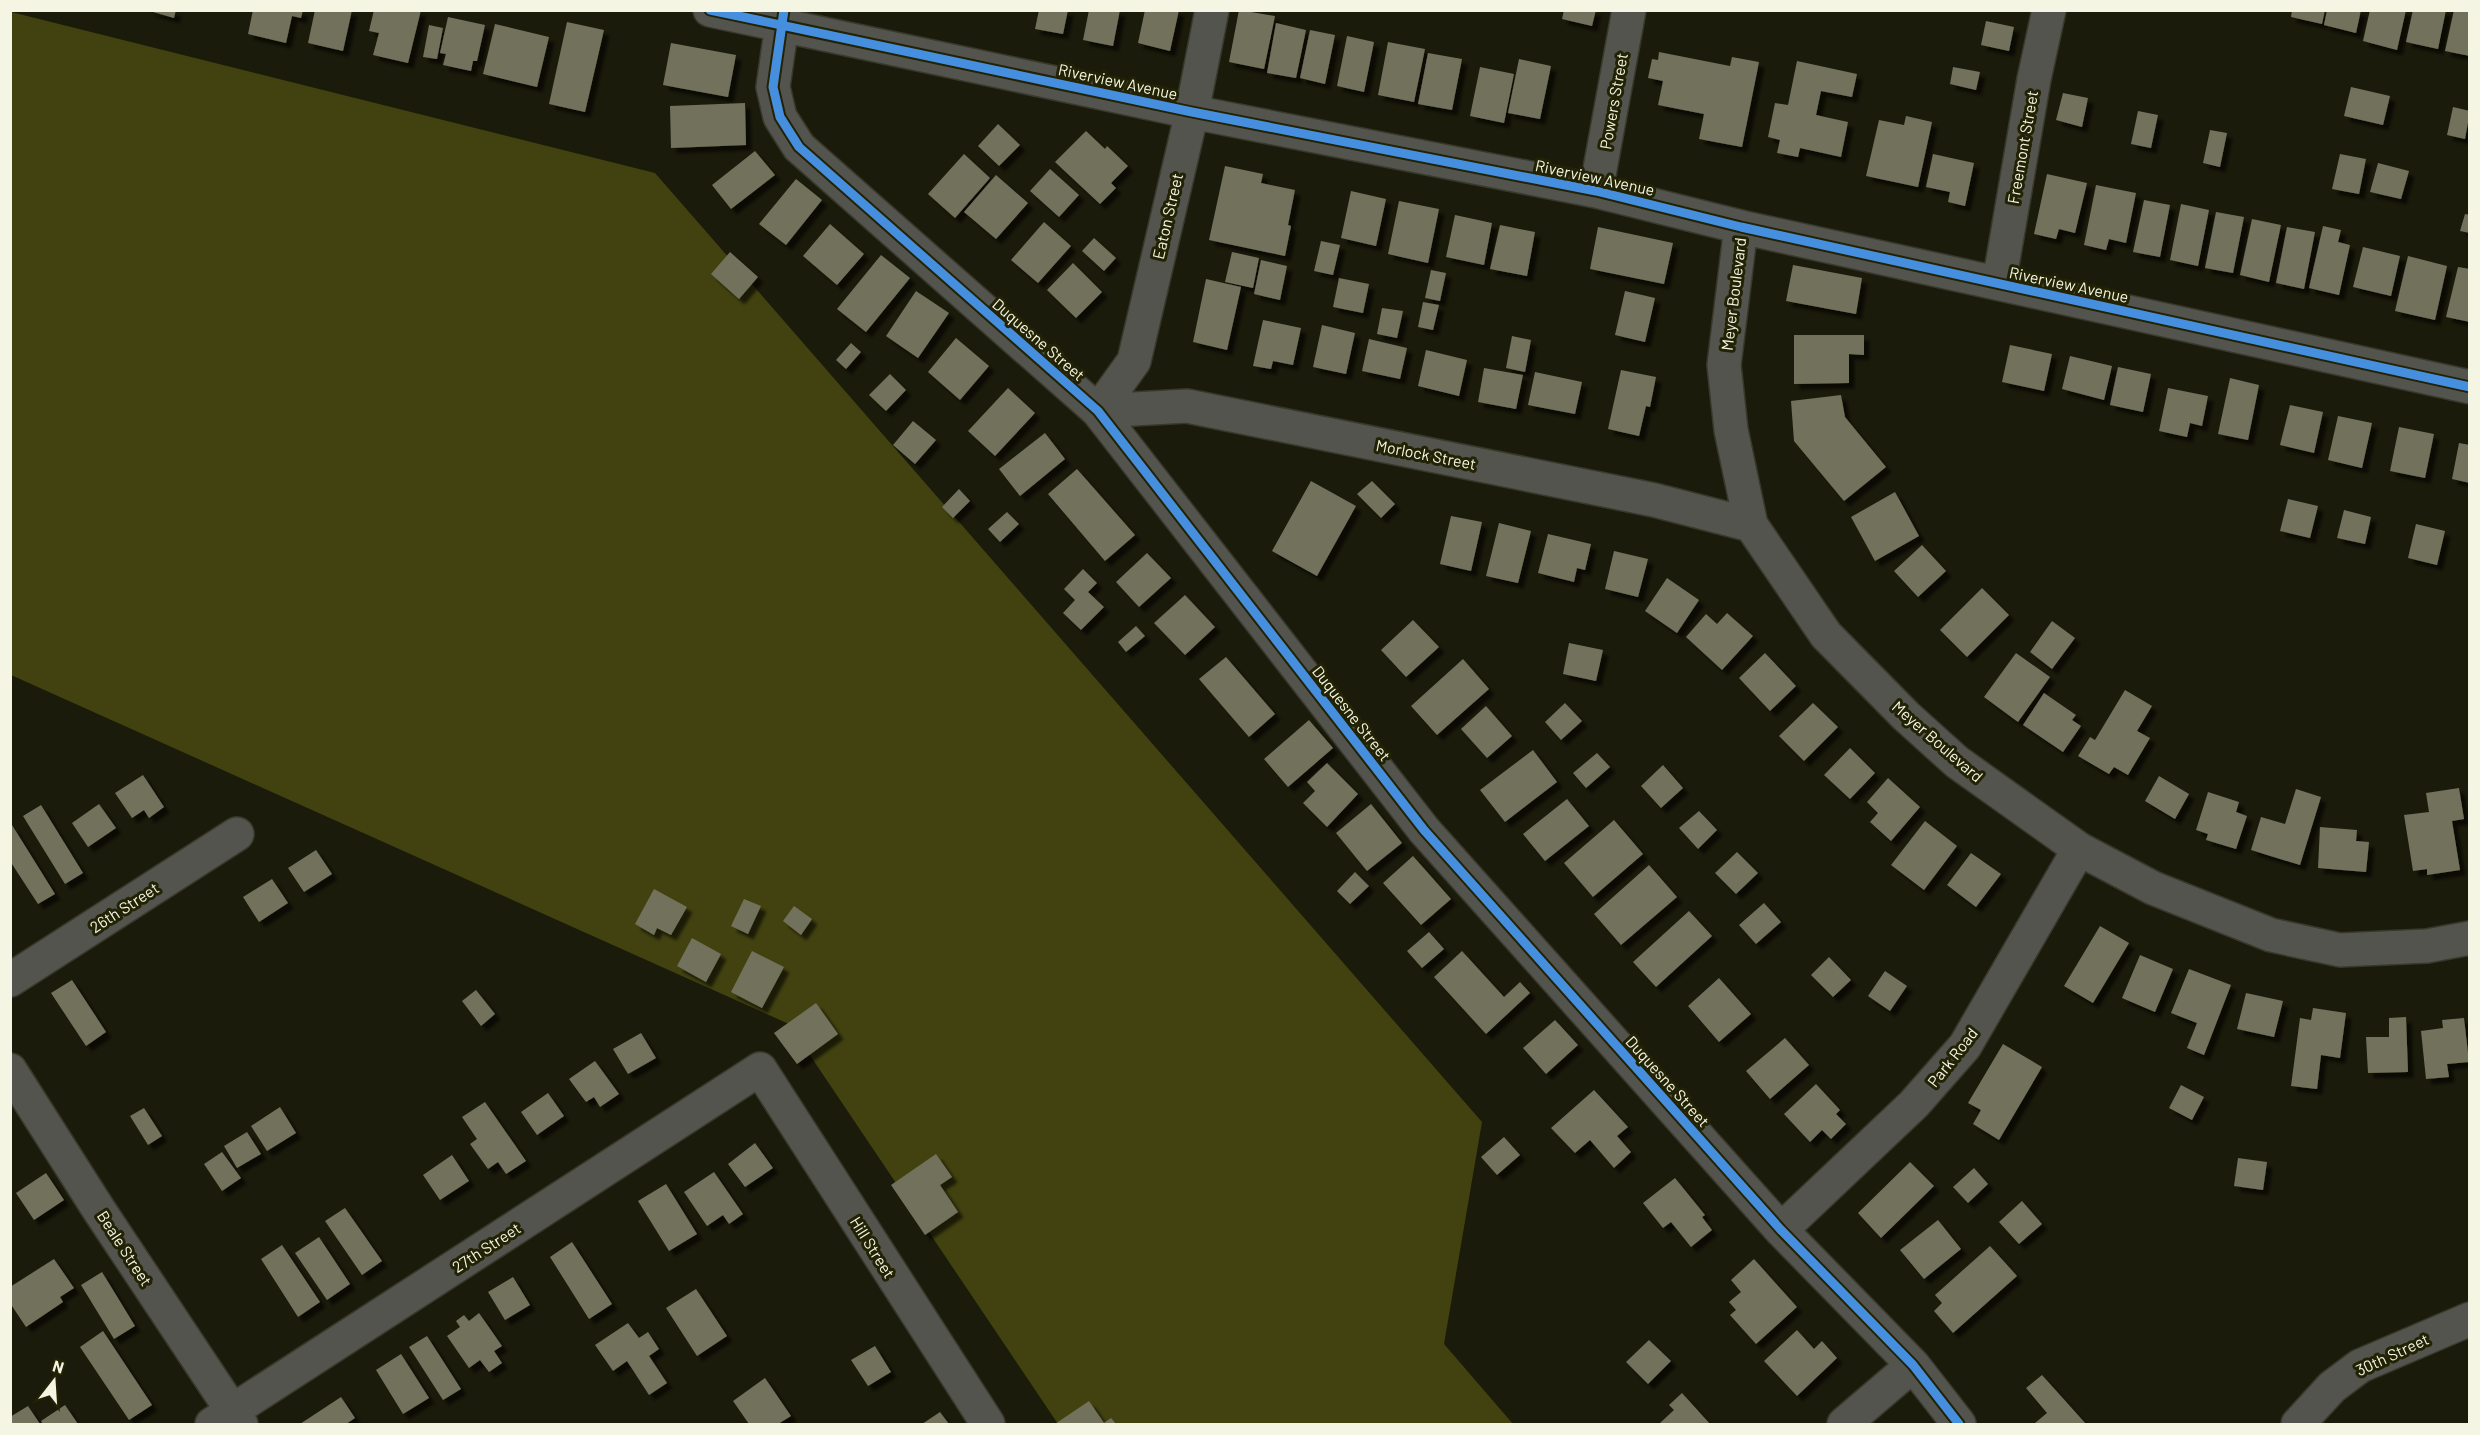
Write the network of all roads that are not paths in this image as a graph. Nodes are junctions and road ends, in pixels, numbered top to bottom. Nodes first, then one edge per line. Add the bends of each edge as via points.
1 (710, 10) edge
2 (1212, 10) edge
3 (1629, 10) edge
4 (2049, 10) edge
5 (782, 17) edge
6 (1192, 112) junction
7 (1596, 191) junction
8 (1741, 227) junction
9 (1999, 284) junction
10 (2469, 387) edge
11 (1098, 411) junction
12 (1751, 525) junction
13 (237, 834) dead end
14 (2079, 849) junction
15 (2469, 938) edge
16 (10, 980) edge
17 (760, 1069) joint
18 (10, 1070) edge
19 (1781, 1230) junction
20 (2469, 1319) edge
21 (1913, 1365) junction
22 (228, 1420) edge
23 (988, 1425) edge
24 (1844, 1425) edge
25 (1959, 1425) edge
26 (2298, 1425) edge

1 - 5 street, Riverview Avenue
2 - 6 street, Eaton Street
3 - 7 street, Powers Street
4 - 9 street, Freemont Street
5 - 6 street, Riverview Avenue
5 - 11 street, Duquesne Street via 773,87 780,117 799,147
6 - 7 street, Riverview Avenue
6 - 11 street, Eaton Street via 1134,362
7 - 8 street, Riverview Avenue
8 - 9 street, Riverview Avenue
8 - 12 street, Meyer Boulevard via 1724,365 1731,430
9 - 10 street, Riverview Avenue
11 - 12 street, Morlock Street via 1187,406 1654,500
11 - 19 street, Duquesne Street via 1424,830
12 - 14 street, Meyer Boulevard via 1826,635 1905,716 1957,762
13 - 16 street, 26th Street
14 - 15 street, Meyer Boulevard via 2153,888 2271,935 2340,950 2427,946
14 - 19 street, Park Road via 1965,1046 1914,1104
17 - 22 street, 27th Street
17 - 23 street, Hill Street
18 - 22 street, Beale Street
19 - 21 street, Duquesne Street
20 - 26 street, 30th Street via 2360,1366 2332,1387
21 - 24 street
21 - 25 street, Duquesne Street

